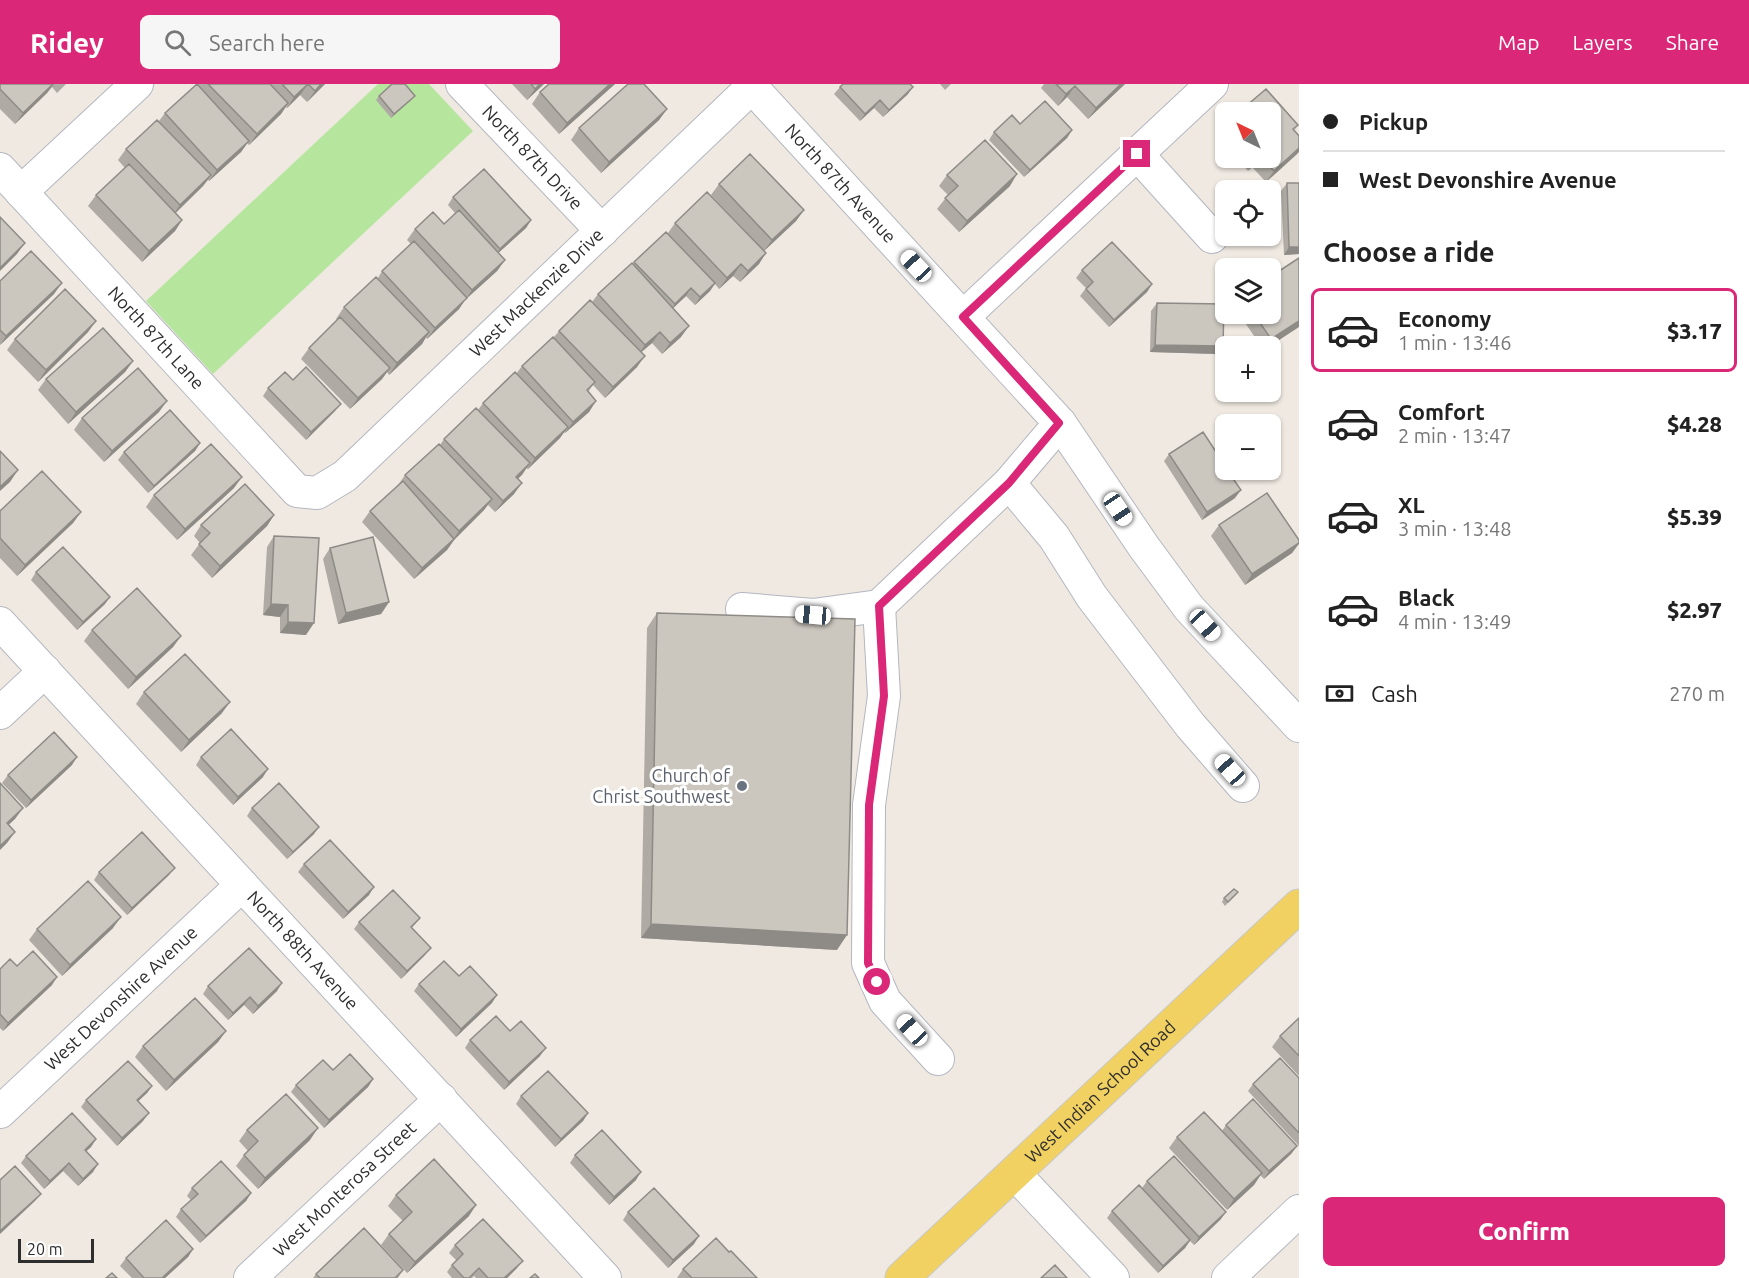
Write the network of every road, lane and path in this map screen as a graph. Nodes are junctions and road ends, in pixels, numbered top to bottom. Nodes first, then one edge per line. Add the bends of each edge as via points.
1 (137, 84) edge
2 (462, 84) edge
3 (1212, 84) edge
4 (757, 87) edge
5 (1137, 154) junction
6 (0, 169) edge
7 (21, 192) junction
8 (602, 231) junction
9 (1212, 237) dead end
10 (963, 317) junction
11 (1059, 423) junction
12 (1009, 483) junction
13 (317, 493) joint
14 (879, 606) junction
15 (742, 609) dead end
16 (0, 623) edge
17 (45, 671) junction
18 (0, 713) edge
19 (1299, 726) edge
20 (1243, 786) dead end
21 (242, 885) junction
22 (1299, 906) edge
23 (938, 1059) dead end
24 (441, 1099) junction
25 (0, 1112) edge
26 (1015, 1174) junction
27 (1299, 1211) edge
28 (250, 1278) edge
29 (605, 1278) edge
30 (902, 1278) edge
31 (1113, 1278) edge
32 (1228, 1278) edge

1 - 7 street
2 - 8 street, North 87th Drive
3 - 5 street
4 - 8 street, West Mackenzie Drive
4 - 10 street, North 87th Avenue
5 - 9 street
5 - 10 street
6 - 7 street, North 87th Lane
7 - 13 street, North 87th Lane via 297,491
8 - 13 street, West Mackenzie Drive via 345,476
10 - 11 street, North 87th Avenue
11 - 12 street
11 - 19 street, North 87th Avenue via 1189,608
12 - 14 street
12 - 20 street via 1054,537 1092,597 1190,725
14 - 15 street via 813,615
14 - 23 street via 884,696 869,805 868,963 885,1001
16 - 17 street, North 88th Avenue
17 - 18 street
17 - 21 street, North 88th Avenue
21 - 24 street, North 88th Avenue
21 - 25 street, West Devonshire Avenue
22 - 26 main road, West Indian School Road
24 - 28 street, West Monterosa Street
24 - 29 street, North 88th Avenue
26 - 30 main road, West Indian School Road
26 - 31 street
27 - 32 street

